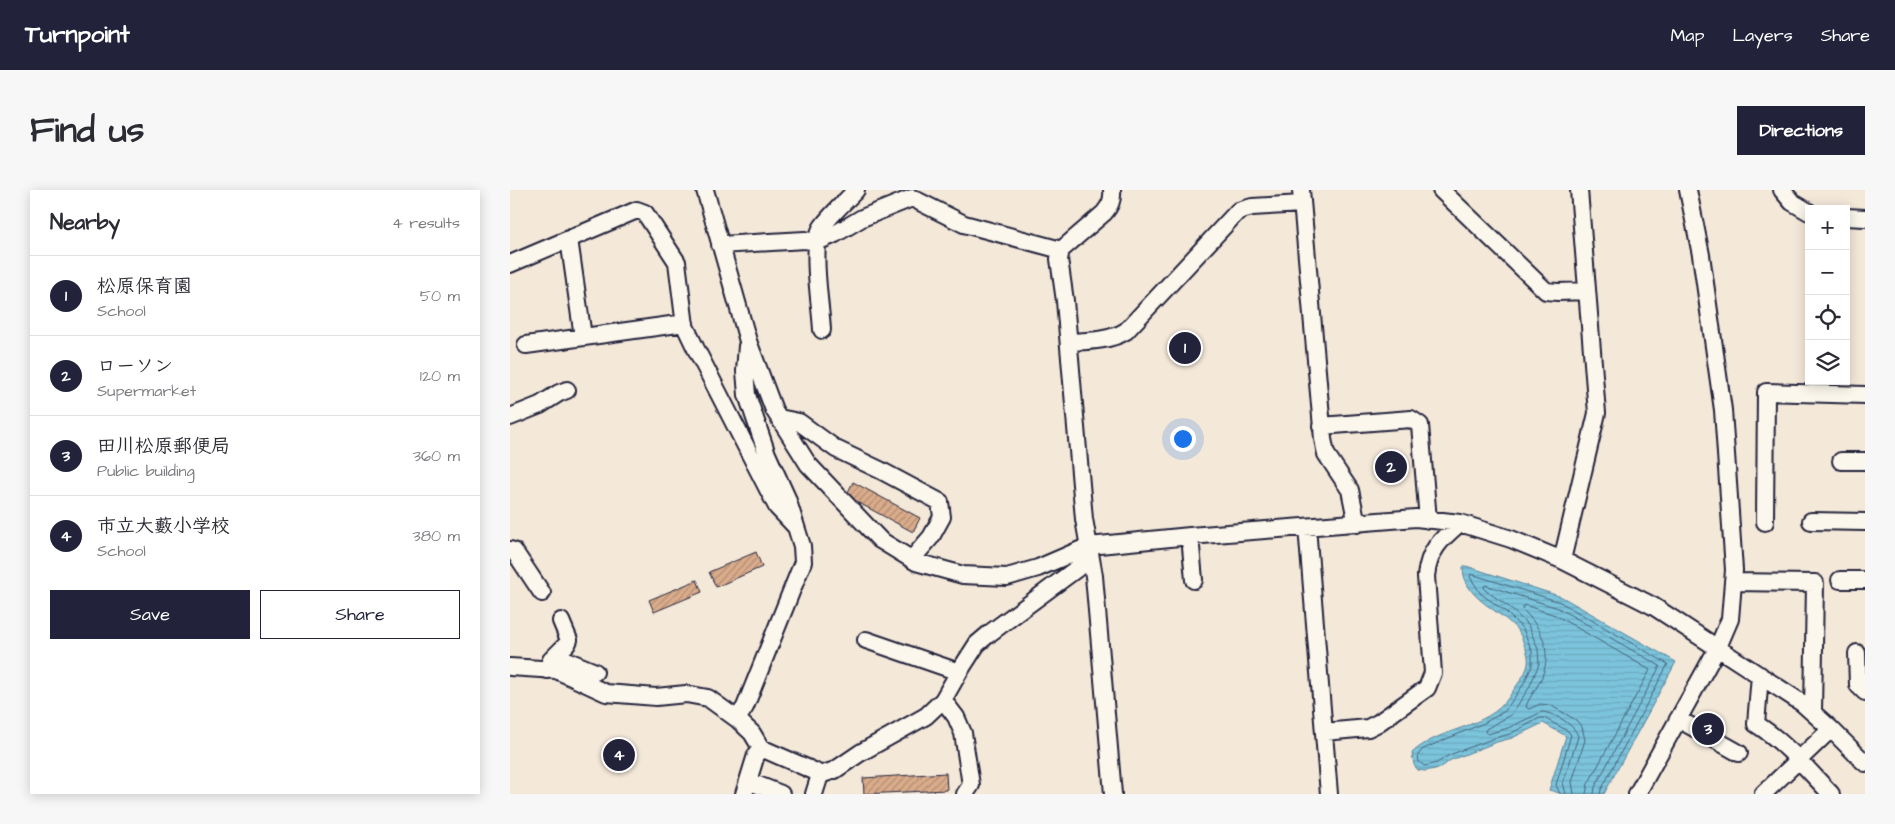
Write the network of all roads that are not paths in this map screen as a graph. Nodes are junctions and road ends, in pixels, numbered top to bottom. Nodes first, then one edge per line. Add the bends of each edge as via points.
1 (705, 190) edge
2 (856, 190) edge
3 (1112, 190) edge
4 (1441, 190) edge
5 (1579, 190) edge
6 (1688, 190) edge
7 (1782, 190) edge
8 (1301, 197) edge
9 (1805, 210) edge
10 (1850, 217) edge
11 (1865, 218) edge
12 (569, 239) junction
13 (817, 242) junction
14 (720, 245) junction
15 (1061, 250) junction
16 (510, 264) edge
17 (1587, 291) junction
18 (685, 323) junction
19 (822, 330) dead end
20 (584, 337) junction
21 (748, 341) junction
22 (1069, 342) junction
23 (526, 345) dead end
24 (567, 390) dead end
25 (1865, 395) edge
26 (510, 417) edge
27 (779, 418) junction
28 (1322, 426) junction
29 (1841, 461) dead end
30 (1865, 461) edge
31 (1428, 520) junction
32 (1765, 522) dead end
33 (1810, 522) dead end
34 (1865, 522) edge
35 (1460, 523) junction
36 (1357, 524) junction
37 (796, 527) junction
38 (1307, 527) junction
39 (1190, 536) junction
40 (1090, 546) junction
41 (510, 550) edge
42 (912, 559) junction
43 (1562, 560) junction
44 (1194, 580) dead end
45 (1840, 580) dead end
46 (1865, 580) edge
47 (1733, 582) junction
48 (542, 593) dead end
49 (561, 621) dead end
50 (866, 640) dead end
51 (1718, 647) junction
52 (1857, 653) dead end
53 (551, 663) junction
54 (510, 667) edge
55 (595, 672) dead end
56 (959, 672) junction
57 (1760, 675) junction
58 (1865, 692) edge
59 (943, 700) junction
60 (1812, 712) junction
61 (737, 719) junction
62 (1678, 719) junction
63 (1831, 729) junction
64 (1324, 732) junction
65 (761, 748) junction
66 (1739, 753) dead end
67 (1863, 756) edge
68 (1798, 760) junction
69 (820, 775) junction
70 (746, 788) edge
71 (781, 794) edge
72 (814, 794) edge
73 (965, 794) edge
74 (1113, 794) edge
75 (1329, 794) edge
76 (1636, 794) edge
77 (1763, 794) edge
78 (1831, 794) edge

1 - 14 street
2 - 13 street via 822,228
3 - 15 street via 1110,206 1104,214
4 - 17 street via 1546,291
5 - 17 street
6 - 47 street via 1701,255 1723,410
7 - 9 street via 1792,202
8 - 22 street via 1238,211 1126,332 1109,338
8 - 28 street
10 - 11 street
12 - 16 street
12 - 18 street via 637,210 645,214 678,262
12 - 20 street
13 - 14 street
13 - 15 street via 862,218 912,198 964,224
13 - 19 street
14 - 21 street
15 - 22 street via 1059,259
17 - 43 street via 1598,413
18 - 20 street
18 - 37 street via 777,507
20 - 23 street
21 - 27 street
21 - 37 street via 747,395
22 - 40 street via 1084,519
24 - 26 street
25 - 32 street via 1766,392
27 - 42 street via 808,464 880,540
27 - 42 street via 799,422 836,449 940,502 942,517
28 - 31 street via 1411,419 1420,424
28 - 36 street via 1326,454 1350,490
29 - 30 street
31 - 35 street
31 - 36 street via 1416,518
33 - 34 street
35 - 43 street
35 - 64 street via 1442,538 1428,561 1426,576 1433,673 1427,688 1368,728
36 - 38 street
37 - 61 street via 803,562 745,707
38 - 39 street
38 - 64 street
39 - 40 street
39 - 44 street
40 - 42 street via 1007,577 962,575
40 - 56 street via 1083,564 990,632
40 - 74 street
41 - 48 street via 514,551
43 - 51 street via 1653,606
45 - 46 street
47 - 51 street via 1730,619
47 - 60 street via 1815,583
49 - 53 street via 569,640
50 - 56 street
51 - 57 street
51 - 62 street
52 - 58 street via 1858,685
53 - 54 street
53 - 55 street
53 - 61 street via 556,670 606,693 656,698 686,694 708,698
56 - 59 street
57 - 60 street
57 - 68 street via 1756,724
59 - 69 street via 926,716 835,770
59 - 73 street via 963,733 972,785
60 - 63 street
61 - 65 street
62 - 66 street
62 - 76 street
63 - 67 street
63 - 68 street
64 - 75 street
65 - 69 street
65 - 70 street
68 - 77 street
68 - 78 street
69 - 72 street
70 - 71 street

